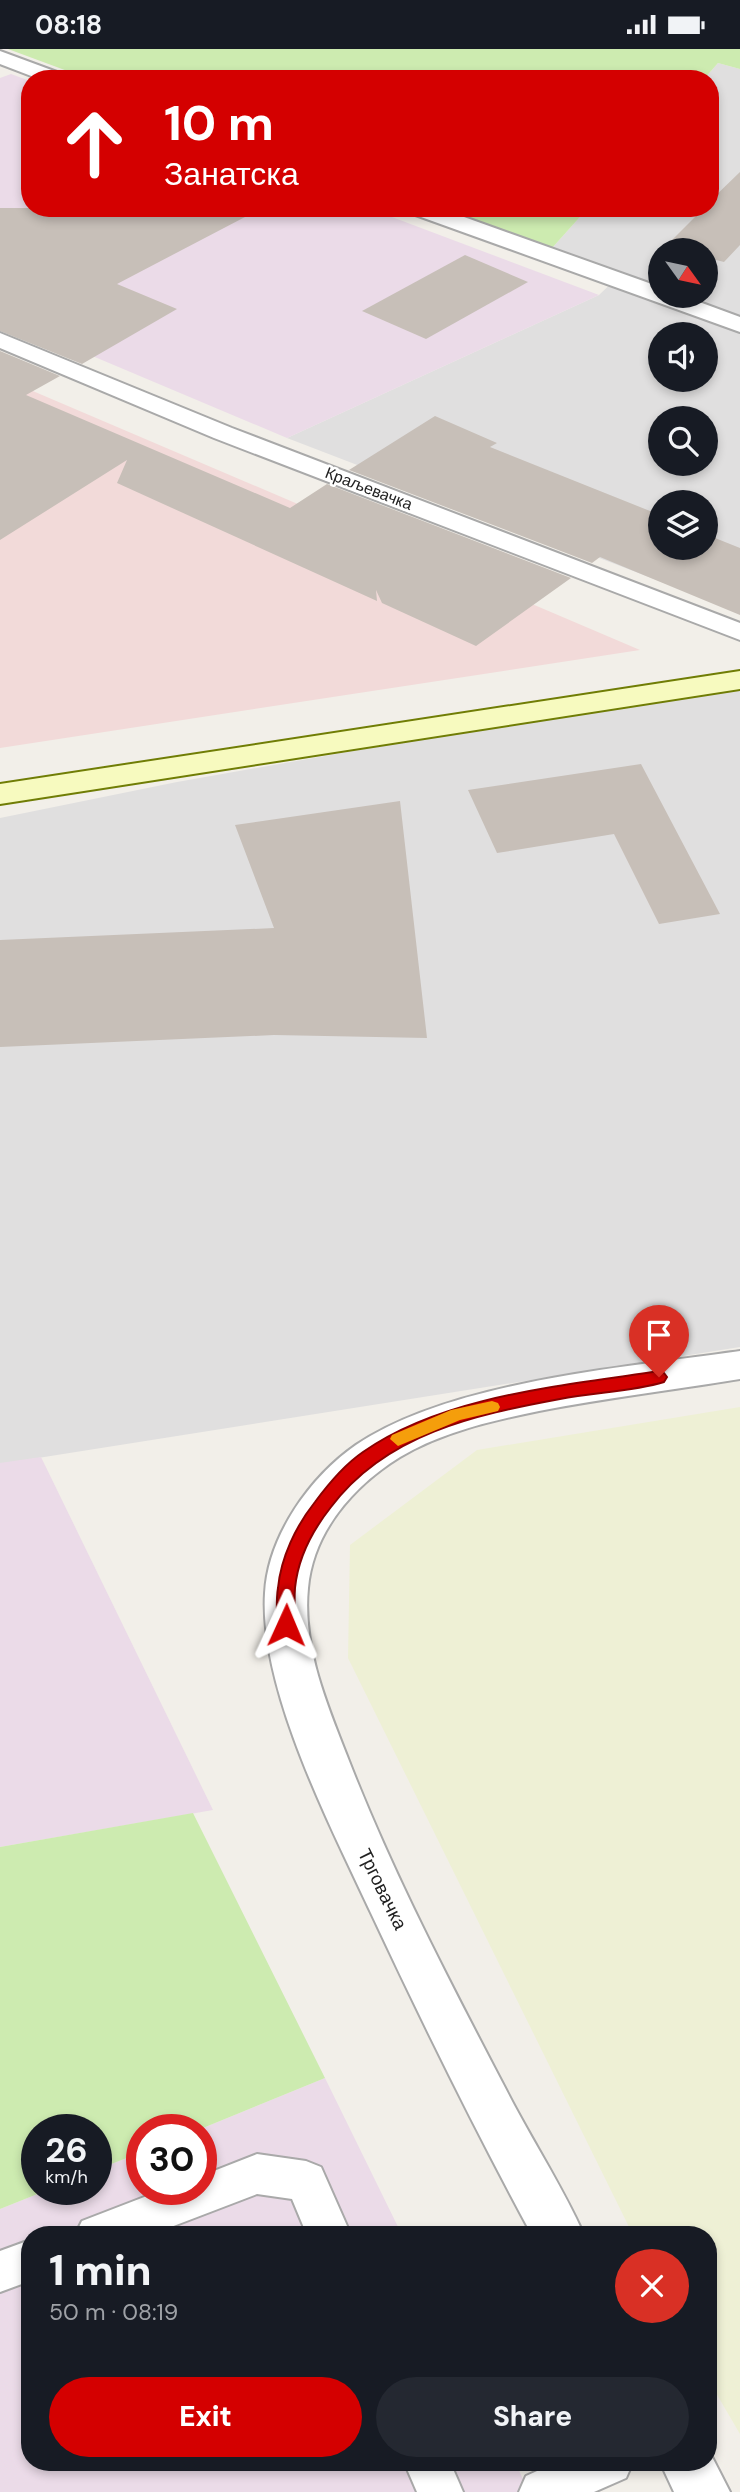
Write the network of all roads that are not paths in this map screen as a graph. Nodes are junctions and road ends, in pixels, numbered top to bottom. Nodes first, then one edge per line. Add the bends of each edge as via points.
1 (0, 57) edge
2 (34, 70) edge
3 (443, 217) edge
4 (648, 290) edge
5 (695, 308) edge
6 (740, 325) edge
7 (0, 340) edge
8 (740, 632) edge
9 (740, 680) edge
10 (0, 794) edge
11 (740, 1365) edge
12 (121, 2226) edge
13 (325, 2226) edge
14 (554, 2226) edge
15 (21, 2263) edge
16 (0, 2271) edge
17 (431, 2471) edge
18 (589, 2471) edge
19 (691, 2471) edge
20 (440, 2492) edge
21 (541, 2492) edge
22 (703, 2492) edge

1 - 2 lane
3 - 4 lane
5 - 6 lane
7 - 8 lane, Краљевачка via 223,433
9 - 10 main road
11 - 14 street, Трговачка via 561,1392 433,1423 368,1457 338,1484 309,1523 293,1556 286,1587 291,1661 348,1817 467,2064
12 - 13 lane via 257,2174 306,2181
15 - 16 lane
17 - 20 lane
18 - 21 lane
19 - 22 street

